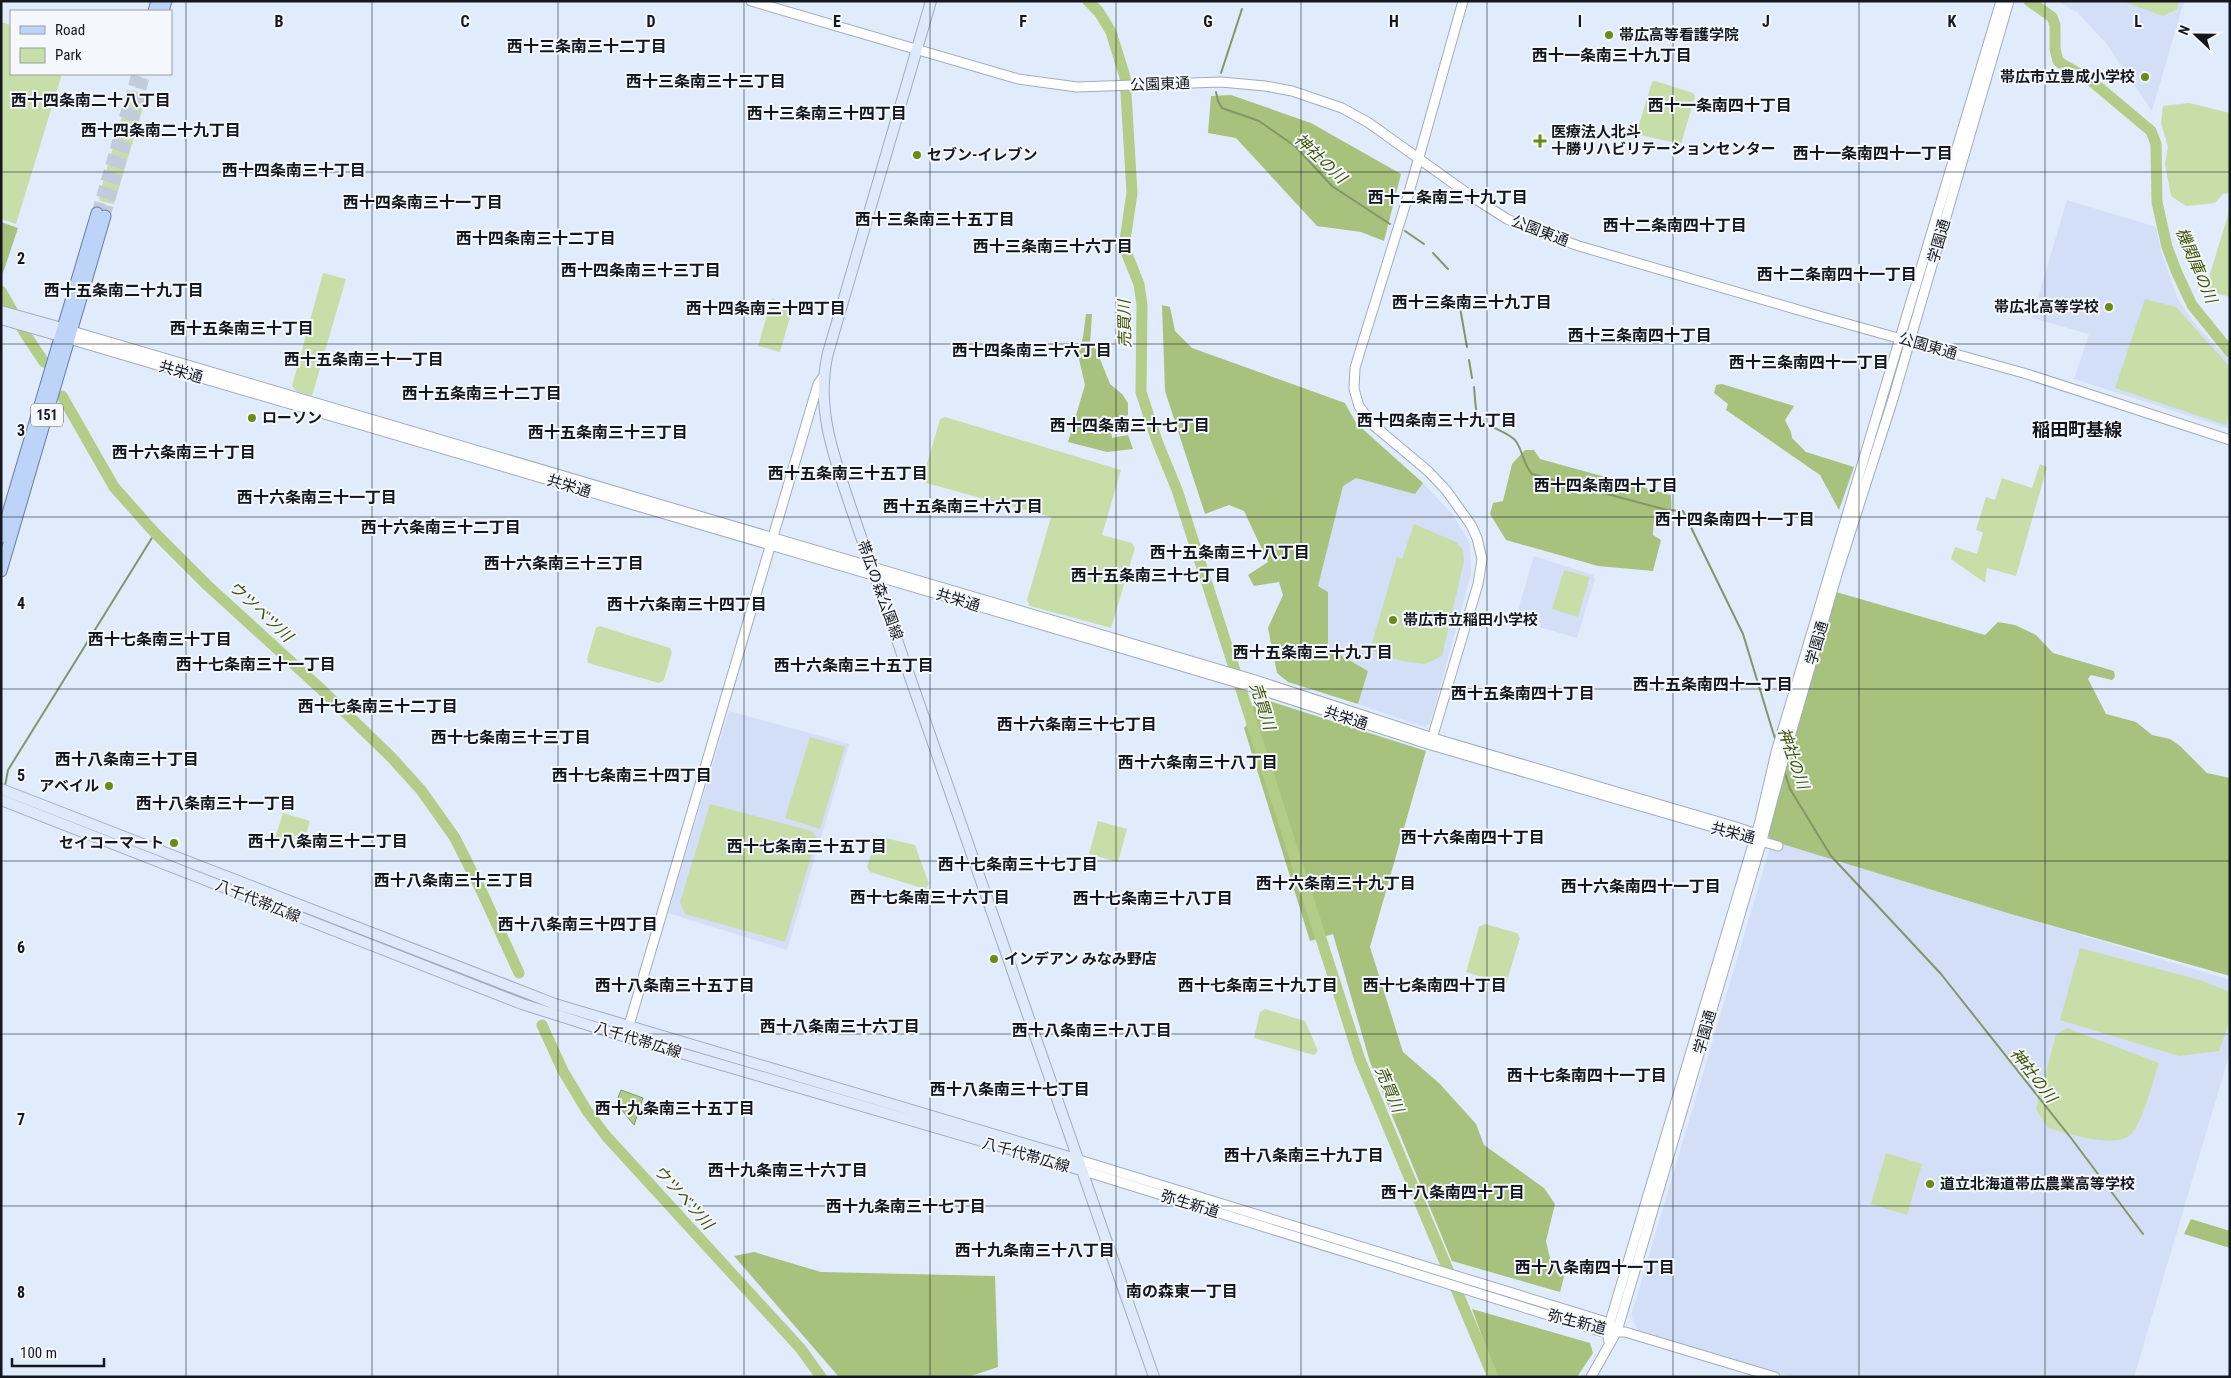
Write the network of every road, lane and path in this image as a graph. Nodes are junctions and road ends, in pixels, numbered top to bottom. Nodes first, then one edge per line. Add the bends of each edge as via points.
1 (751, 1) edge
2 (931, 1) edge
3 (1463, 1) edge
4 (2001, 1) edge
5 (2009, 2) edge
6 (917, 50) junction
7 (1418, 156) junction
8 (101, 215) tunnel mouth
9 (3, 315) edge
10 (66, 334) junction
11 (1899, 338) junction
12 (1909, 341) junction
13 (823, 377) junction
14 (2230, 440) edge
15 (1, 538) edge
16 (772, 542) junction
17 (1, 571) edge
18 (874, 572) junction
19 (1432, 741) junction
20 (1, 789) edge
21 (1, 800) edge
22 (1757, 838) junction
23 (1778, 846) dead end
24 (627, 1032) junction
25 (1076, 1159) junction
26 (1081, 1170) junction
27 (1611, 1329) junction
28 (1154, 1377) edge
29 (1591, 1377) edge
30 (1775, 1377) edge

1 - 6 street, 公園東通
2 - 6 main road, 帯広の森公園線
3 - 7 street
4 - 11 street, 学園通
5 - 12 street, 学園通
6 - 7 street, 公園東通 via 1018,79 1053,85 1109,87 1221,82 1292,91 1342,108
6 - 13 main road, 帯広の森公園線
7 - 11 street, 公園東通 via 1494,211 1533,230
7 - 19 street via 1361,348 1354,389 1359,406 1372,424 1446,490 1471,525 1480,547 1482,559 1478,584
8 - 10 main road, 151
9 - 10 main road via 29,327
9 - 10 main road via 23,317
10 - 15 main road, 151
10 - 16 street, 共栄通
10 - 17 main road, 151
11 - 12 street, 公園東通
11 - 22 street, 学園通 via 1776,752
12 - 14 street, 公園東通 via 2027,374
12 - 22 street, 学園通 via 1876,458
13 - 16 street via 818,384
13 - 18 main road, 帯広の森公園線 via 825,414 833,455
16 - 18 street, 共栄通
16 - 24 street
18 - 19 street, 共栄通 via 1254,684
18 - 25 main road, 帯広の森公園線
19 - 22 street, 共栄通
20 - 24 main road, 八千代帯広線
21 - 24 main road, 八千代帯広線 via 522,1004
22 - 23 street, 共栄通
22 - 27 street, 学園通
24 - 25 main road, 八千代帯広線
24 - 26 main road, 八千代帯広線
25 - 26 main road, 帯広の森公園線
25 - 27 street, 弥生新道 via 1470,1280
26 - 27 street, 弥生新道 via 1472,1292
26 - 28 main road, 八千代帯広線
27 - 29 street, 学園通 via 1609,1342
27 - 30 street

